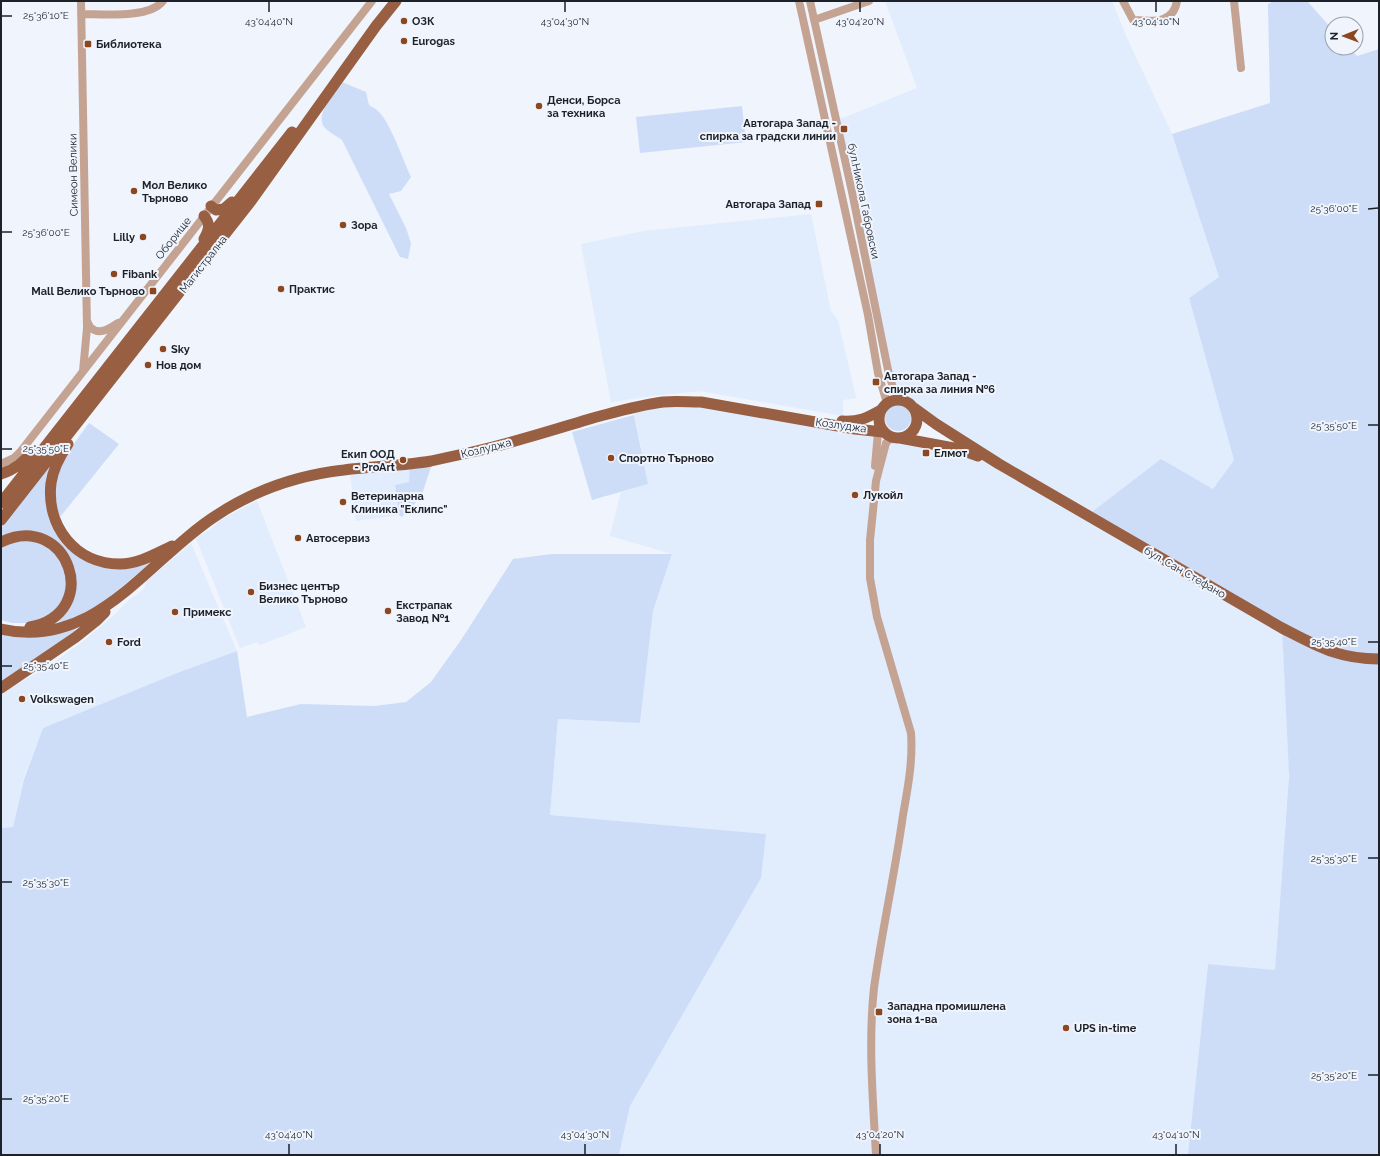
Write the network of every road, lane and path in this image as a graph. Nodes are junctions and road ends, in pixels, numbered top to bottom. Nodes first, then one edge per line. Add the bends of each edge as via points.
1 (81, 1) edge
2 (163, 1) edge
3 (372, 1) edge
4 (396, 1) edge
5 (799, 1) edge
6 (810, 1) edge
7 (870, 1) edge
8 (1123, 1) edge
9 (1177, 1) edge
10 (1234, 1) edge
11 (81, 14) junction
12 (814, 20) junction
13 (376, 26) junction
14 (1241, 68) dead end
15 (258, 176) junction
16 (211, 206) junction
17 (204, 216) junction
18 (198, 250) junction
19 (87, 318) junction
20 (124, 319) junction
21 (83, 372) junction
22 (104, 381) junction
23 (910, 405) junction
24 (884, 407) junction
25 (800, 418) junction
26 (880, 428) junction
27 (897, 438) junction
28 (1, 464) edge
29 (999, 464) junction
30 (1, 474) edge
31 (876, 481) junction
32 (1, 503) edge
33 (1, 520) edge
34 (185, 540) junction
35 (1, 542) edge
36 (109, 604) junction
37 (76, 623) junction
38 (1, 629) edge
39 (80, 634) junction
40 (1379, 659) edge
41 (1, 688) edge
42 (876, 1155) edge

1 - 11 street, Симеон Велики
2 - 11 street via 151,10 140,13
3 - 16 street, Оборище
4 - 13 main road, Магистрална
5 - 24 street, бул.Никола Габровски via 866,307
6 - 12 street, бул.Никола Габровски
7 - 12 street
8 - 9 street via 1133,20 1152,21 1165,20 1176,9
10 - 14 street
11 - 19 street, Симеон Велики
12 - 23 street, бул.Никола Габровски via 888,370 893,388
13 - 15 main road
13 - 22 main road, Магистрална via 251,201
15 - 16 main road via 224,209 218,211
15 - 18 main road
16 - 17 street, Оборище
17 - 18 main road via 209,228
17 - 20 street, Оборище
18 - 22 main road
19 - 20 street via 90,327 98,331 109,329
19 - 21 street, Симеон Велики
20 - 21 street, Оборище
21 - 28 street, Оборище via 21,451 14,458
22 - 30 main road via 26,460
22 - 32 main road
22 - 33 main road, Магистрална
22 - 34 main road via 54,472 51,501 57,525 78,550 94,559 110,563 121,564 142,560
23 - 24 main road via 898,400
23 - 27 main road via 917,416 916,427 910,435
23 - 29 main road, бул. Сан Стефано
24 - 25 main road, Козлуджа via 865,419 854,422
24 - 26 main road
25 - 26 main road, Козлуджа via 855,429
25 - 34 main road, Козлуджа via 701,402 676,401 633,407 486,449 436,460 342,470 286,482 238,502 215,516
26 - 27 main road
26 - 31 street via 875,463
27 - 29 main road, бул. Сан Стефано via 959,449
27 - 31 street via 889,440 883,449
29 - 40 main road, бул. Сан Стефано via 1282,628 1342,656
31 - 42 street via 870,540 872,593 911,733 912,749 874,989 871,1055
34 - 36 main road
35 - 38 main road via 23,536 47,541 64,557 72,580 66,602 52,618 35,626
36 - 37 main road
36 - 39 main road via 103,615
37 - 38 main road via 37,632
37 - 39 main road
39 - 41 main road

